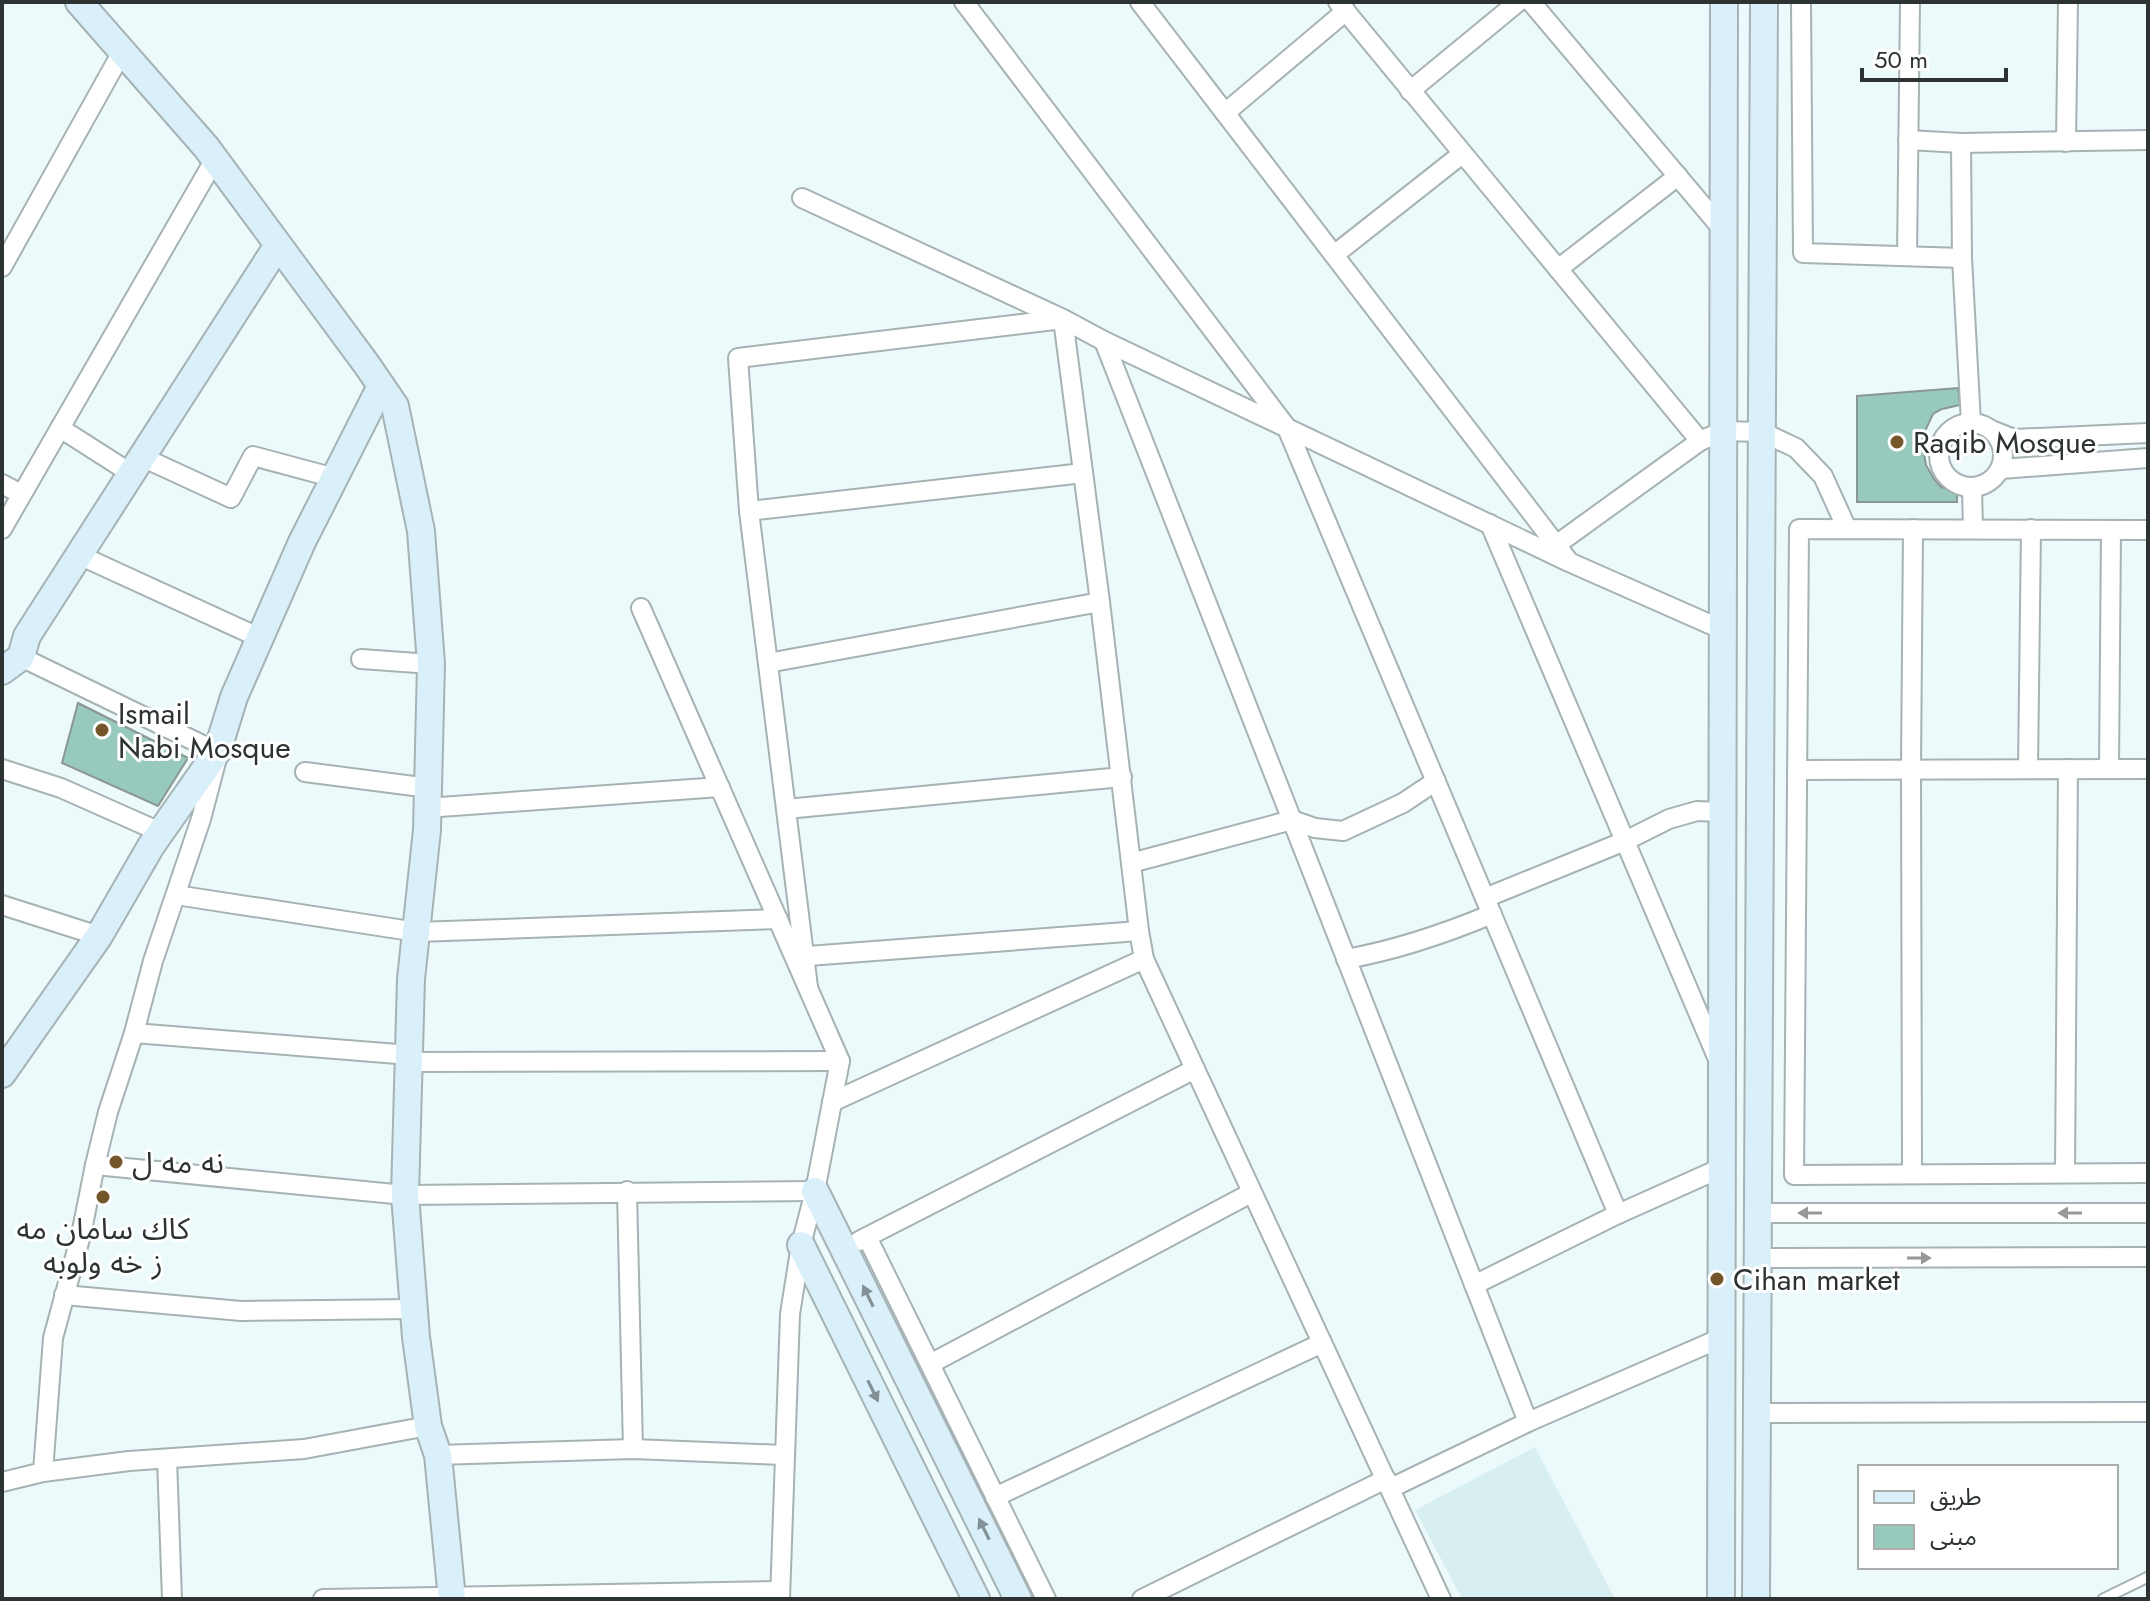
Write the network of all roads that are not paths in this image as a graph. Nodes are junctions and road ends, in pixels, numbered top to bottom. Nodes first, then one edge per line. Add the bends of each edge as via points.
1 (79, 2) edge
2 (964, 2) edge
3 (1140, 2) edge
4 (1518, 2) edge
5 (1531, 2) edge
6 (1724, 2) edge
7 (1764, 2) edge
8 (1801, 2) edge
9 (1910, 2) edge
10 (2068, 2) edge
11 (1342, 7) edge
12 (122, 52) junction
13 (1410, 91) junction
14 (1225, 113) junction
15 (1908, 140) junction
16 (2148, 140) edge
17 (2066, 142) junction
18 (1961, 143) junction
19 (1462, 154) junction
20 (215, 159) junction
21 (1678, 176) junction
22 (802, 198) dead end
23 (1723, 230) junction
24 (278, 245) junction
25 (1334, 255) junction
26 (1907, 256) junction
27 (1962, 258) junction
28 (2, 267) edge
29 (1558, 269) junction
30 (1063, 319) junction
31 (1104, 341) junction
32 (381, 386) junction
33 (1971, 423) junction
34 (60, 428) junction
35 (1287, 428) junction
36 (1994, 431) junction
37 (1762, 432) junction
38 (2148, 433) edge
39 (1711, 436) junction
40 (2148, 458) edge
41 (137, 465) junction
42 (2001, 469) junction
43 (1083, 473) junction
44 (335, 478) junction
45 (2, 484) edge
46 (1972, 487) junction
47 (21, 494) junction
48 (749, 511) junction
49 (1490, 524) junction
50 (2, 529) edge
51 (1847, 529) junction
52 (1913, 529) junction
53 (1973, 529) junction
54 (2031, 529) junction
55 (2111, 530) junction
56 (2148, 530) edge
57 (1556, 545) junction
58 (79, 555) junction
59 (1569, 562) junction
60 (1100, 602) junction
61 (641, 608) dead end
62 (1723, 630) junction
63 (260, 638) junction
64 (361, 659) dead end
65 (768, 663) junction
66 (11, 664) edge
67 (431, 664) junction
68 (220, 744) junction
69 (2, 769) edge
70 (1911, 769) junction
71 (2028, 769) junction
72 (2068, 769) junction
73 (2109, 769) junction
74 (2148, 769) edge
75 (1797, 770) junction
76 (305, 772) dead end
77 (1122, 777) junction
78 (1436, 781) junction
79 (720, 787) junction
80 (428, 798) junction
81 (786, 809) junction
82 (1722, 812) junction
83 (1292, 820) junction
84 (160, 832) junction
85 (1625, 841) junction
86 (1131, 863) junction
87 (176, 895) junction
88 (2, 905) edge
89 (1488, 906) junction
90 (778, 919) junction
91 (1139, 931) junction
92 (417, 932) junction
93 (99, 936) junction
94 (800, 957) junction
95 (1144, 959) junction
96 (1346, 959) junction
97 (134, 1033) junction
98 (10, 1046) edge
99 (409, 1059) junction
100 (840, 1061) junction
101 (1722, 1067) junction
102 (1195, 1069) junction
103 (2, 1074) edge
104 (832, 1102) junction
105 (95, 1165) junction
106 (1721, 1168) junction
107 (2065, 1173) junction
108 (2148, 1173) edge
109 (1912, 1174) junction
110 (627, 1191) junction
111 (815, 1191) junction
112 (1251, 1193) junction
113 (405, 1195) junction
114 (1757, 1213) junction
115 (2148, 1213) edge
116 (1618, 1214) junction
117 (856, 1242) junction
118 (801, 1245) junction
119 (2148, 1257) edge
120 (1757, 1258) junction
121 (1474, 1285) junction
122 (64, 1295) junction
123 (413, 1309) junction
124 (1721, 1338) junction
125 (1322, 1343) junction
126 (930, 1364) junction
127 (2148, 1412) edge
128 (1756, 1413) junction
129 (1528, 1422) junction
130 (428, 1426) junction
131 (633, 1449) junction
132 (438, 1455) junction
133 (784, 1455) junction
134 (167, 1459) junction
135 (43, 1472) junction
136 (2, 1482) edge
137 (1389, 1484) junction
138 (995, 1497) junction
139 (2148, 1577) edge
140 (780, 1595) edge
141 (452, 1597) edge
142 (172, 1599) edge
143 (323, 1599) edge
144 (976, 1599) edge
145 (1018, 1599) edge
146 (1046, 1599) edge
147 (1142, 1599) edge
148 (1441, 1599) edge
149 (1721, 1599) edge
150 (1756, 1599) edge
151 (2103, 1599) edge

1 - 12 street
2 - 35 street
3 - 14 street
4 - 13 street
5 - 21 street
6 - 23 street
7 - 37 street
8 - 26 street via 1803,253
9 - 15 street
10 - 17 street
11 - 13 street
11 - 14 street
12 - 20 street
12 - 28 street
13 - 19 street
14 - 25 street
15 - 18 street
15 - 26 street
16 - 17 street
17 - 18 street
18 - 27 street
19 - 25 street
19 - 29 street
20 - 24 street
20 - 34 street
21 - 23 street
21 - 29 street
22 - 30 street
23 - 39 street
24 - 32 street
24 - 41 street
25 - 57 street
26 - 27 street
27 - 33 street
29 - 39 street
30 - 31 street
30 - 43 street
30 - 48 street via 738,358
31 - 35 street
31 - 83 street
32 - 44 street
32 - 67 street via 395,406 421,531
33 - 36 street
33 - 46 street via 1948,433 1939,456 1949,478
34 - 41 street
34 - 47 street
35 - 49 street
35 - 78 street
36 - 38 street via 2014,439
36 - 42 street via 2004,454
37 - 39 street
37 - 51 street via 1796,448 1823,476
37 - 114 street
39 - 57 street
39 - 62 street
40 - 42 street
41 - 44 street via 231,498 253,456
41 - 58 street
42 - 46 street
43 - 48 street
43 - 60 street
44 - 63 street
45 - 47 street
46 - 53 street
47 - 50 street
48 - 65 street
49 - 59 street
49 - 85 street
51 - 52 street
51 - 75 street via 1799,529
52 - 53 street
52 - 70 street
53 - 54 street
54 - 55 street
54 - 71 street
55 - 56 street
55 - 73 street
57 - 59 street
58 - 63 street
58 - 66 street
59 - 62 street
60 - 65 street
60 - 77 street
61 - 79 street
62 - 82 street
63 - 68 street
64 - 67 street
65 - 81 street
66 - 68 street
67 - 80 street
68 - 84 street
68 - 87 street
69 - 84 street via 61,788
70 - 71 street
70 - 75 street
70 - 109 street
71 - 72 street
72 - 73 street
72 - 107 street
73 - 74 street
75 - 109 street via 1794,1175
76 - 80 street
77 - 81 street
77 - 86 street
78 - 83 street via 1343,831
78 - 89 street
79 - 80 street
79 - 90 street
80 - 92 street
81 - 94 street
82 - 85 street via 1697,811 1669,819
82 - 101 street
83 - 86 street
83 - 96 street
84 - 93 street
85 - 89 street
85 - 101 street
86 - 91 street
87 - 92 street
87 - 97 street
88 - 93 street
89 - 96 street via 1442,935
89 - 116 street
90 - 92 street
90 - 94 street
91 - 94 street
91 - 95 street
92 - 99 street
93 - 98 street
94 - 100 street
95 - 102 street
95 - 104 street
96 - 121 street
97 - 99 street
97 - 105 street
98 - 103 street
99 - 100 street
99 - 113 street
100 - 104 street
101 - 106 street
102 - 112 street
102 - 117 street
104 - 111 street
105 - 113 street
105 - 122 street
106 - 116 street
106 - 124 street
107 - 108 street
107 - 109 street
110 - 111 street
110 - 113 street
110 - 131 street
111 - 117 street
111 - 118 street
112 - 125 street
112 - 126 street
113 - 123 street
115 -> 114 street
114 - 120 street
116 - 121 street
117 - 126 street
145 -> 117 street
118 - 133 street via 790,1314
118 -> 144 street
120 -> 119 street
120 - 128 street
121 - 129 street
122 - 123 street via 241,1311
122 - 135 street via 53,1338
123 - 130 street
124 - 129 street
124 - 149 street
125 - 137 street
125 - 138 street
126 - 138 street
127 - 128 street
128 - 150 street
129 - 137 street
130 - 132 street
130 - 134 street via 304,1449
131 - 132 street
131 - 133 street
132 - 141 street
133 - 140 street
134 - 135 street
134 - 142 street
135 - 136 street
137 - 147 street
137 - 148 street
138 - 146 street
139 - 151 lane
140 - 141 street
141 - 143 street

